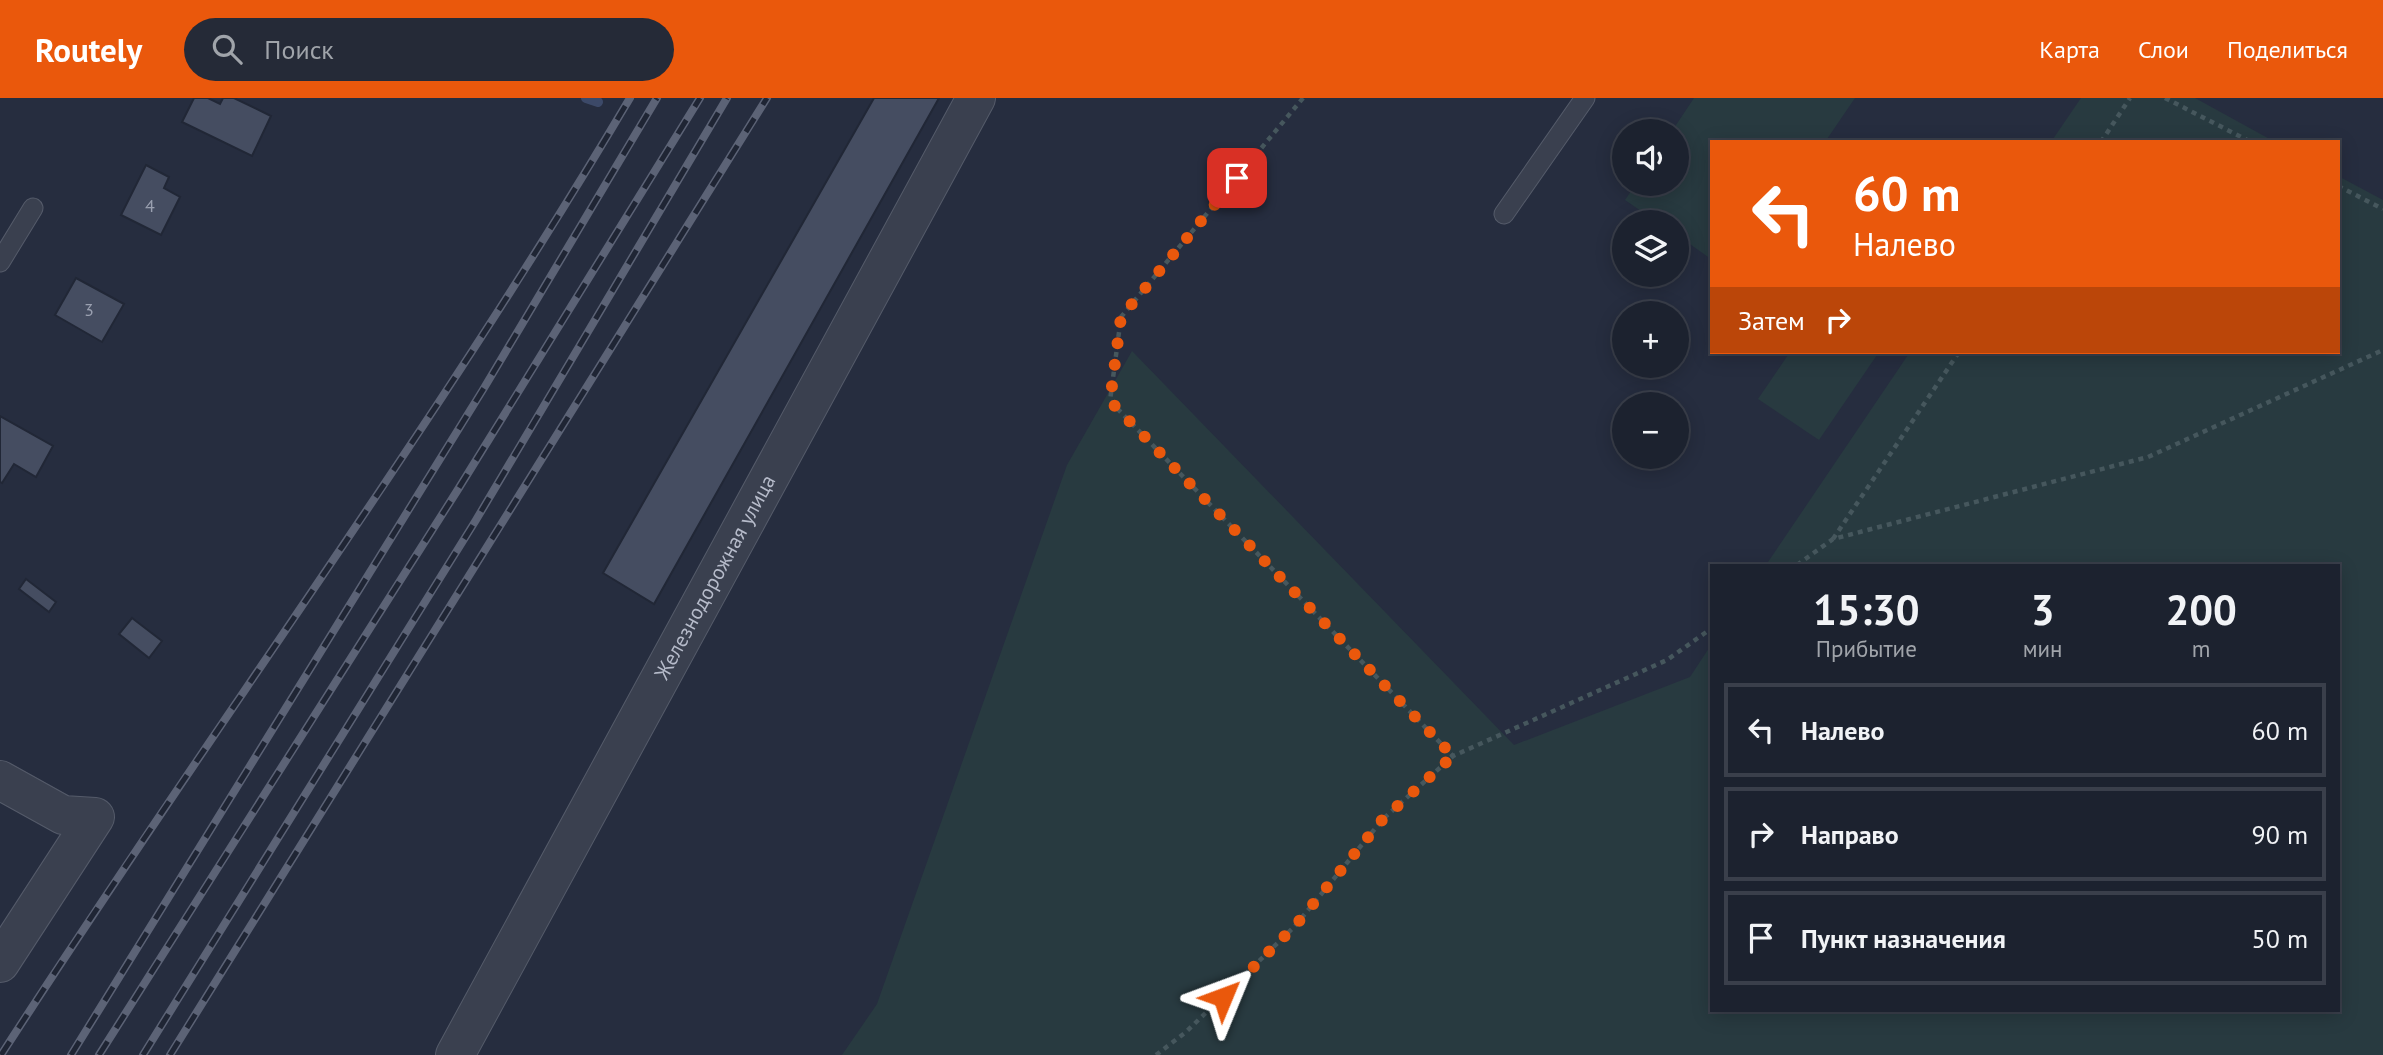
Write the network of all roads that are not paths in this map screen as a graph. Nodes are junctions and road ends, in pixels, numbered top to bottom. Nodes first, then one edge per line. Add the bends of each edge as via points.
1 (976, 98) edge
2 (1585, 98) edge
3 (33, 208) dead end
4 (1504, 214) dead end
5 (0, 261) edge
6 (0, 780) edge
7 (0, 963) edge
8 (455, 1055) edge

1 - 8 street, Железнодорожная улица
2 - 4 lane
3 - 5 lane
6 - 7 street via 63,815 95,817

